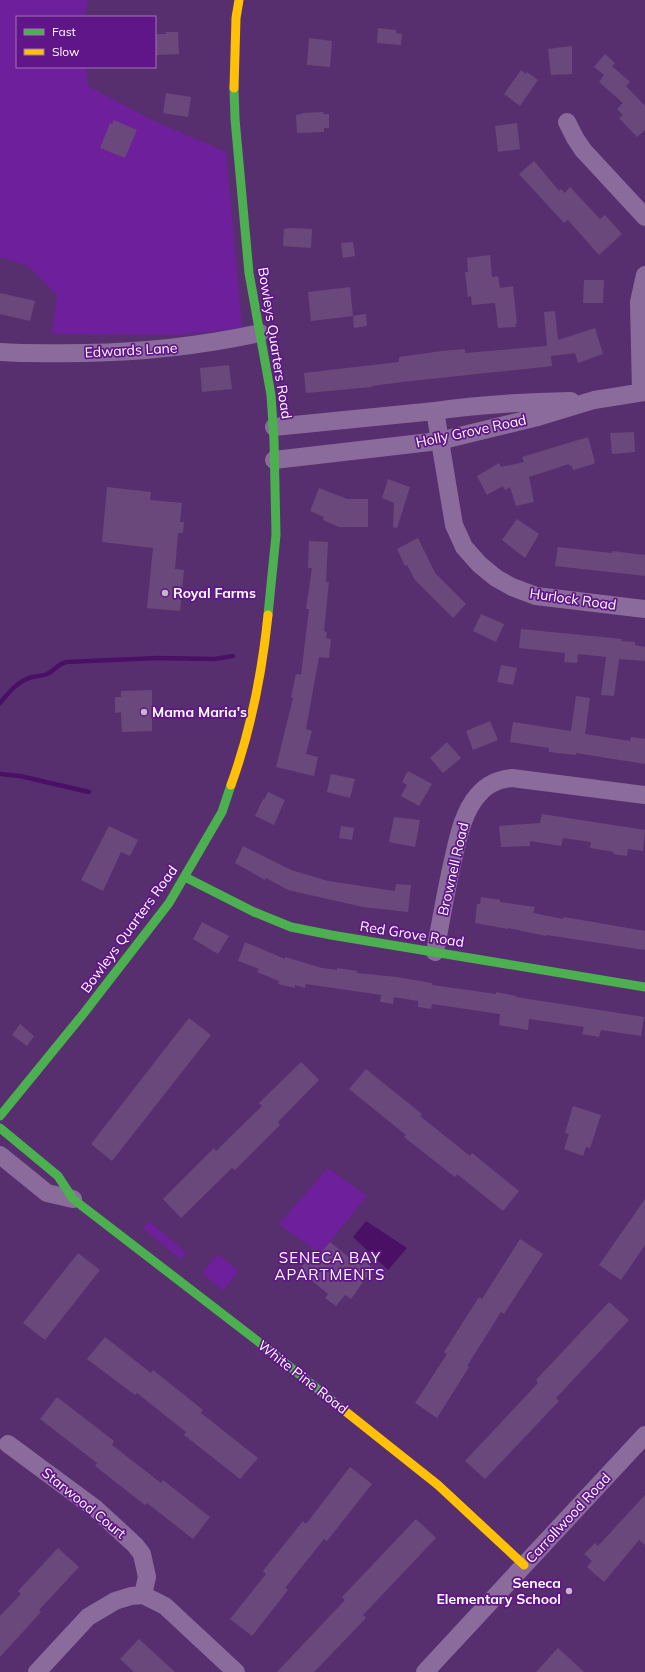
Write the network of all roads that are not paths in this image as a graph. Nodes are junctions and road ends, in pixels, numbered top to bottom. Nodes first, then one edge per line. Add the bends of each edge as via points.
1 (239, 0) edge
2 (567, 122) dead end
3 (645, 217) edge
4 (645, 275) edge
5 (260, 333) junction
6 (0, 352) edge
7 (643, 392) edge
8 (594, 400) junction
9 (435, 411) junction
10 (274, 427) junction
11 (440, 441) junction
12 (274, 460) junction
13 (645, 609) edge
14 (645, 795) edge
15 (185, 877) junction
16 (435, 952) junction
17 (645, 987) edge
18 (0, 1116) edge
19 (0, 1128) edge
20 (0, 1155) edge
21 (73, 1199) junction
22 (645, 1435) edge
23 (8, 1444) dead end
24 (524, 1565) junction
25 (144, 1595) junction
26 (37, 1672) edge
27 (236, 1672) edge
28 (425, 1672) edge

1 - 5 street, Bowleys Quarters Road via 234,66 235,119 249,273
2 - 3 street via 583,150
4 - 7 street via 639,302
5 - 6 street, Edwards Lane via 219,342 122,353
5 - 10 street, Bowleys Quarters Road
7 - 8 street, Holly Grove Road
8 - 9 street, Holly Grove Road via 524,402
8 - 11 street, Holly Grove Road via 538,417
9 - 10 street, Holly Grove Road
9 - 11 street, Hurlock Road
10 - 12 street, Bowleys Quarters Road
11 - 12 street, Holly Grove Road
11 - 13 street, Hurlock Road via 456,533 471,556 488,572 512,587 536,596
12 - 15 street, Bowleys Quarters Road via 276,535 266,634 254,706 241,758 222,812
14 - 16 street, Brownell Road via 512,778 498,780 486,788 478,794 468,811 458,841
15 - 16 street, Red Grove Road via 254,912 291,926
15 - 18 street, Bowleys Quarters Road via 169,903 84,1013
16 - 17 street, Red Grove Road
19 - 21 street, White Pine Road via 58,1176
20 - 21 street, White Pine Road via 47,1193
21 - 24 street, White Pine Road via 264,1346 438,1485
22 - 24 street, Carrollwood Road
23 - 25 street, Starwood Court via 96,1509 135,1545 142,1554 147,1577
24 - 28 street, Carrollwood Road
25 - 26 street via 114,1601 88,1618
25 - 27 street via 165,1606

